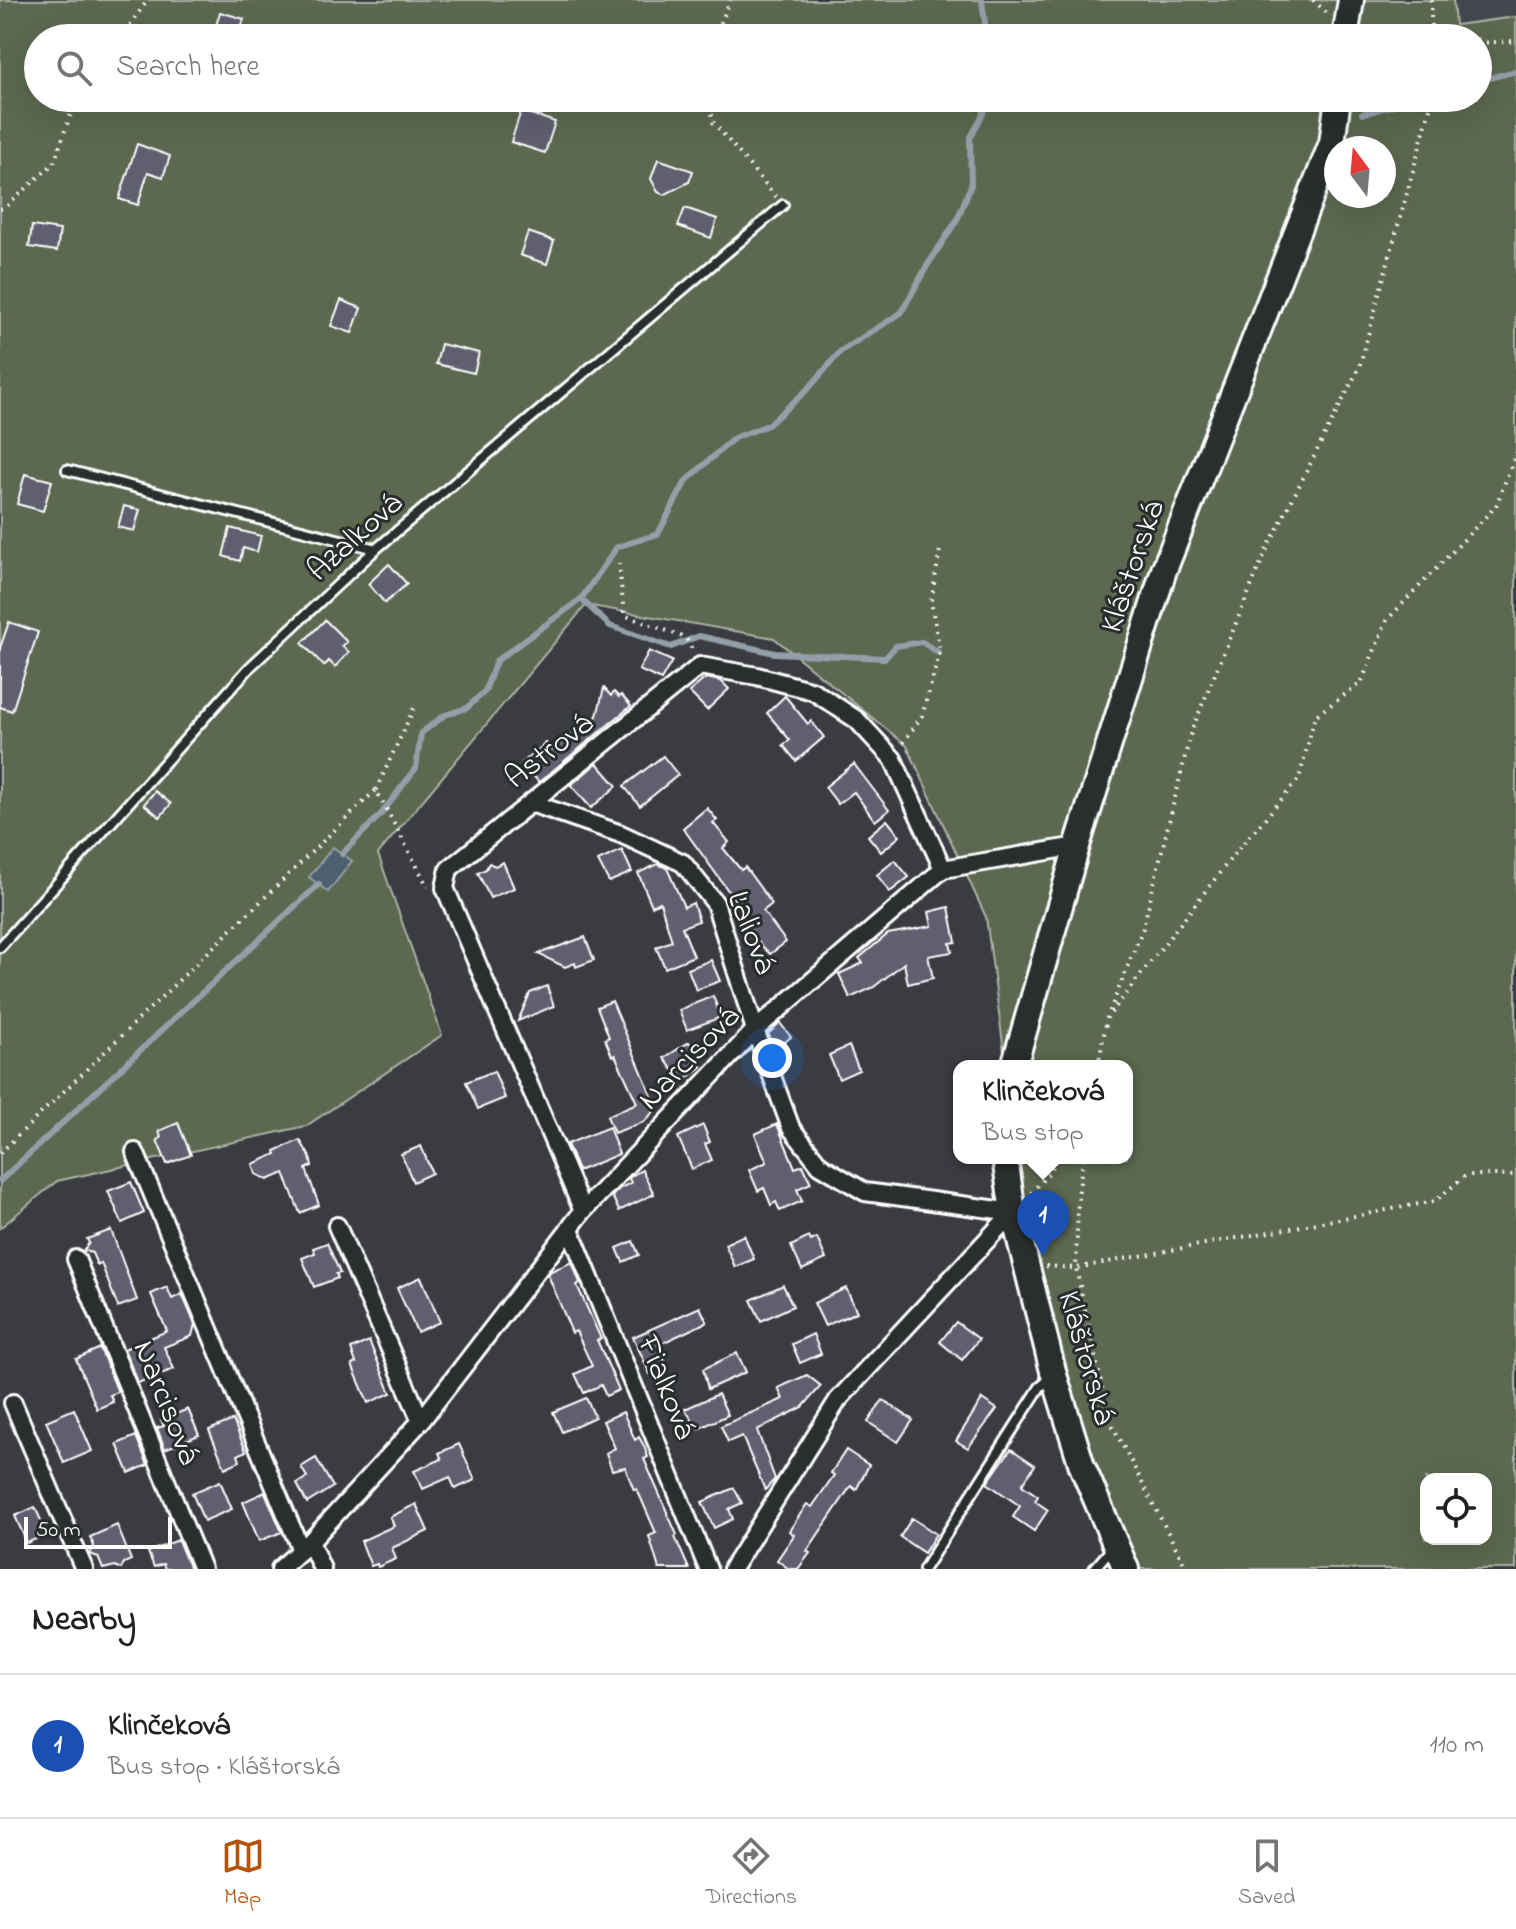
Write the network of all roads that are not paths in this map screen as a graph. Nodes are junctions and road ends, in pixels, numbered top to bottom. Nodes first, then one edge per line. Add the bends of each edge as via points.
1 (1351, 0) edge
2 (1347, 24) edge
3 (1336, 112) edge
4 (783, 205) road end
5 (67, 470) dead end
6 (376, 549) junction
7 (531, 803) junction
8 (1077, 846) junction
9 (943, 869) junction
10 (0, 947) edge
11 (755, 1030) junction
12 (1016, 1060) edge
13 (135, 1152) dead end
14 (1006, 1164) edge
15 (583, 1211) junction
16 (1013, 1212) junction
17 (337, 1226) dead end
18 (570, 1229) junction
19 (76, 1259) dead end
20 (1054, 1375) junction
21 (13, 1403) dead end
22 (421, 1421) junction
23 (1115, 1544) junction
24 (306, 1546) junction
25 (84, 1569) edge
26 (202, 1569) edge
27 (280, 1569) edge
28 (322, 1569) edge
29 (708, 1569) edge
30 (732, 1569) edge
31 (924, 1569) edge
32 (1094, 1569) edge
33 (1126, 1569) edge

1 - 2 street
3 - 8 street, Kláštorská via 1332,143 1164,570
4 - 6 lane, Azalková
5 - 6 lane
6 - 10 lane, Azalková via 250,667
7 - 9 street, Astrová via 700,666 813,691 857,720 893,759
7 - 11 street, Ľaliová via 621,834 683,863 715,903
7 - 15 street, Astrová via 449,869 438,890
8 - 9 street
8 - 12 street, Kláštorská
9 - 11 street, Narcisová
11 - 15 street, Narcisová
11 - 16 street, Ľaliová via 791,1128 820,1165 865,1192
13 - 24 street
14 - 16 street, Kláštorská
15 - 18 street, Narcisová
16 - 20 street, Kláštorská
16 - 30 street via 838,1400
17 - 22 street
18 - 22 street, Narcisová
18 - 29 street, Fialková
19 - 26 street, Narcisová
20 - 23 street, Kláštorská via 1082,1466
20 - 31 lane via 1040,1387
21 - 25 street
22 - 24 street, Narcisová
23 - 32 lane
23 - 33 street, Kláštorská
24 - 27 street, Narcisová
24 - 28 street

